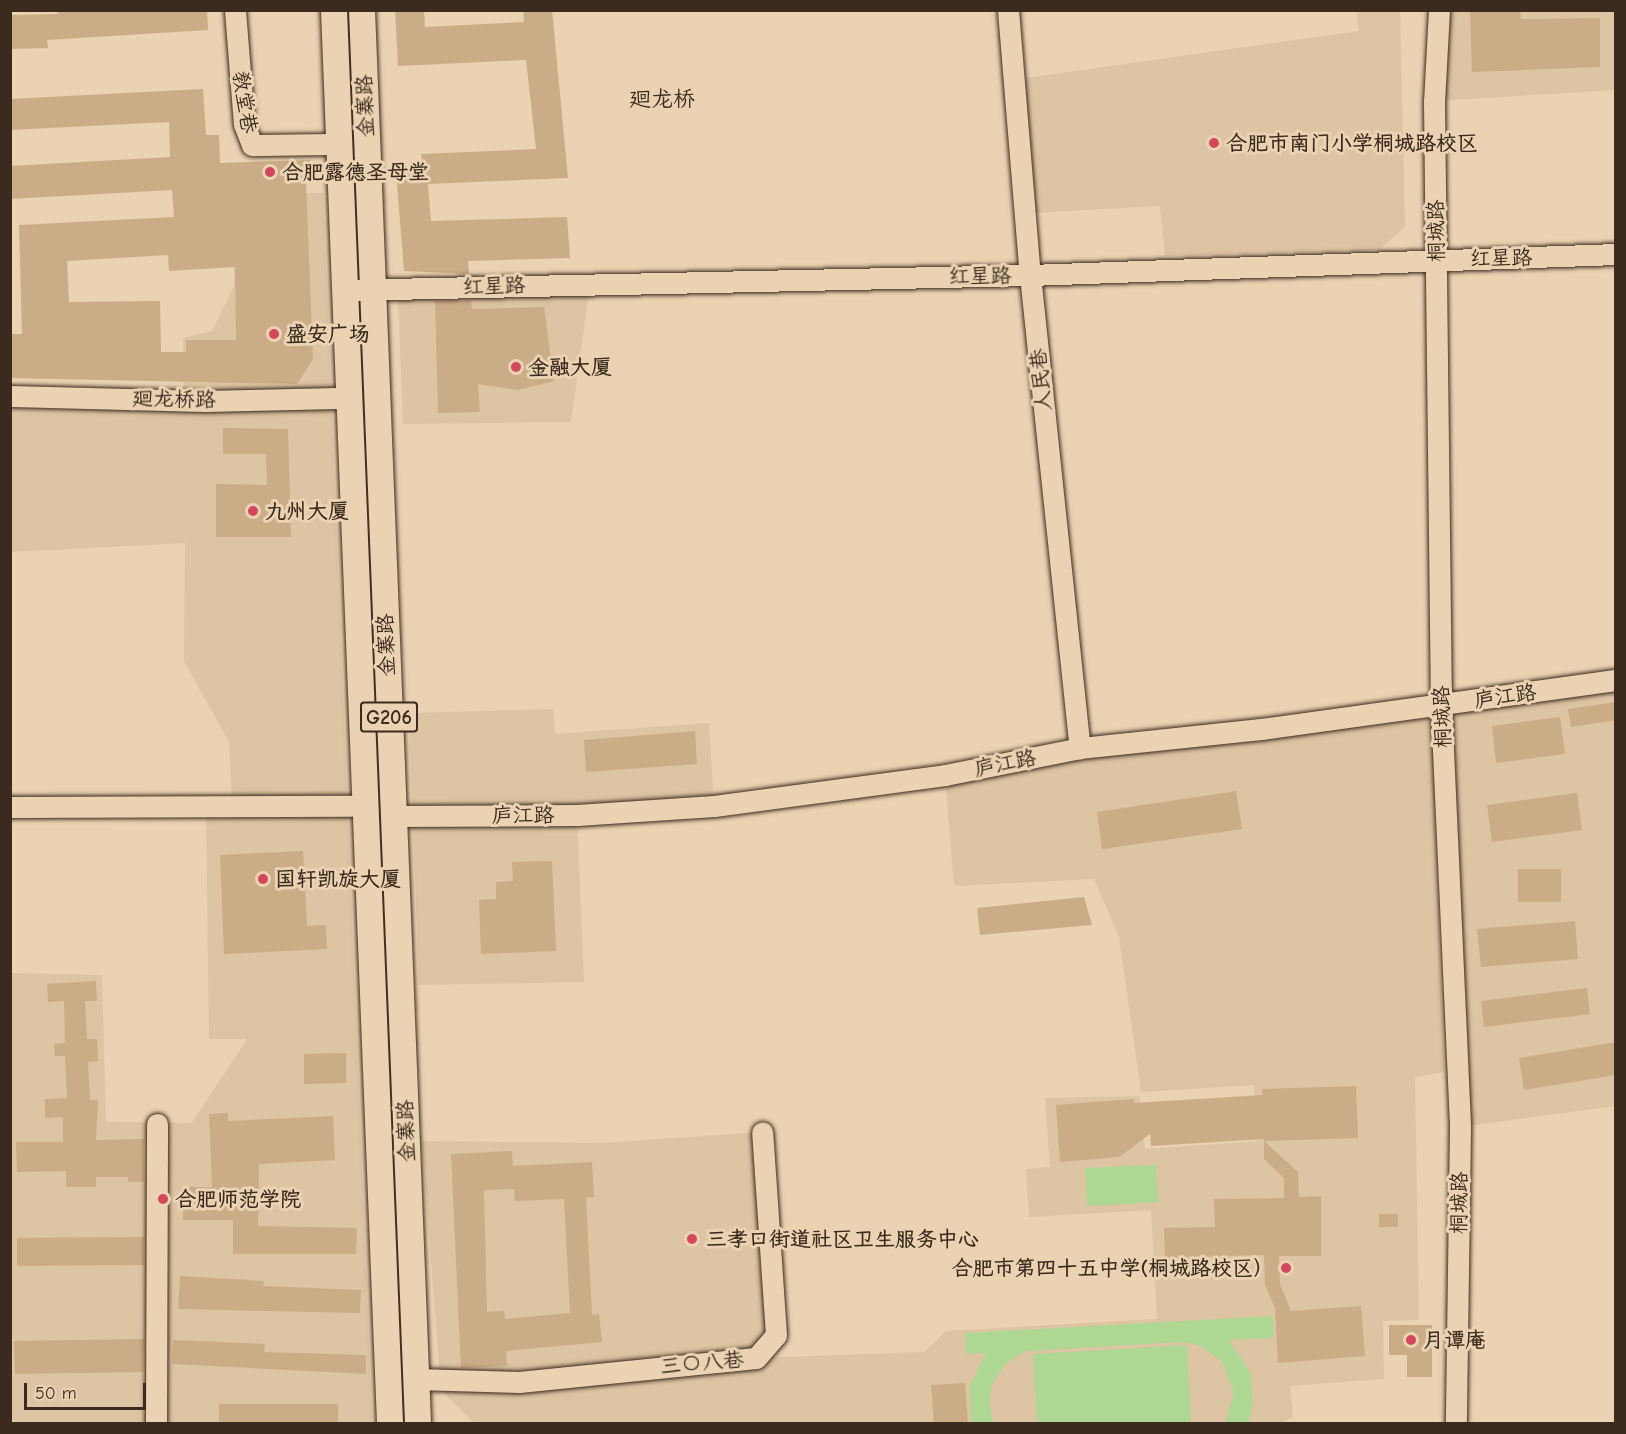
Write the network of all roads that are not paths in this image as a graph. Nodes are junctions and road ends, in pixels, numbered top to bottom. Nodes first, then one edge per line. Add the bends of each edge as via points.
1 (235, 10) edge
2 (334, 10) edge
3 (362, 10) edge
4 (1008, 10) edge
5 (1427, 10) edge
6 (1439, 10) edge
7 (338, 144) junction
8 (1616, 254) edge
9 (1430, 260) junction
10 (1030, 275) junction
11 (344, 290) junction
12 (371, 290) junction
13 (10, 396) edge
14 (338, 398) dead end
15 (1616, 680) edge
16 (1436, 706) junction
17 (1080, 748) junction
18 (351, 806) dead end
19 (10, 807) edge
20 (393, 816) junction
21 (157, 1124) dead end
22 (762, 1132) dead end
23 (416, 1379) junction
24 (156, 1424) edge
25 (390, 1424) edge
26 (418, 1424) edge
27 (1444, 1424) edge
28 (1456, 1424) edge

1 - 7 street, 教堂巷 via 244,124 252,145
2 - 7 main road, 金寨路
3 - 12 main road, 金寨路 / G206
4 - 10 street, 人民巷
5 - 9 street, 桐城路
6 - 9 street, 桐城路
7 - 11 main road, 金寨路
8 - 9 street, 红星路
9 - 10 street, 红星路
9 - 16 street, 桐城路
10 - 12 street, 红星路
10 - 17 street, 人民巷
11 - 12 street, 红星路
11 - 25 main road, 金寨路
12 - 20 main road, 金寨路 / G206
13 - 14 street, 廻龙桥路 via 205,401
15 - 16 street, 庐江路
16 - 17 street, 庐江路
16 - 27 street, 桐城路 via 1446,1127
16 - 28 street, 桐城路 via 1460,1126
17 - 20 street, 庐江路 via 945,775 714,806 577,815
18 - 19 street
20 - 23 main road, 金寨路 / G206
21 - 24 street
22 - 23 street, 三〇八巷 via 776,1335 756,1358 519,1382
23 - 26 main road, 金寨路 / G206

